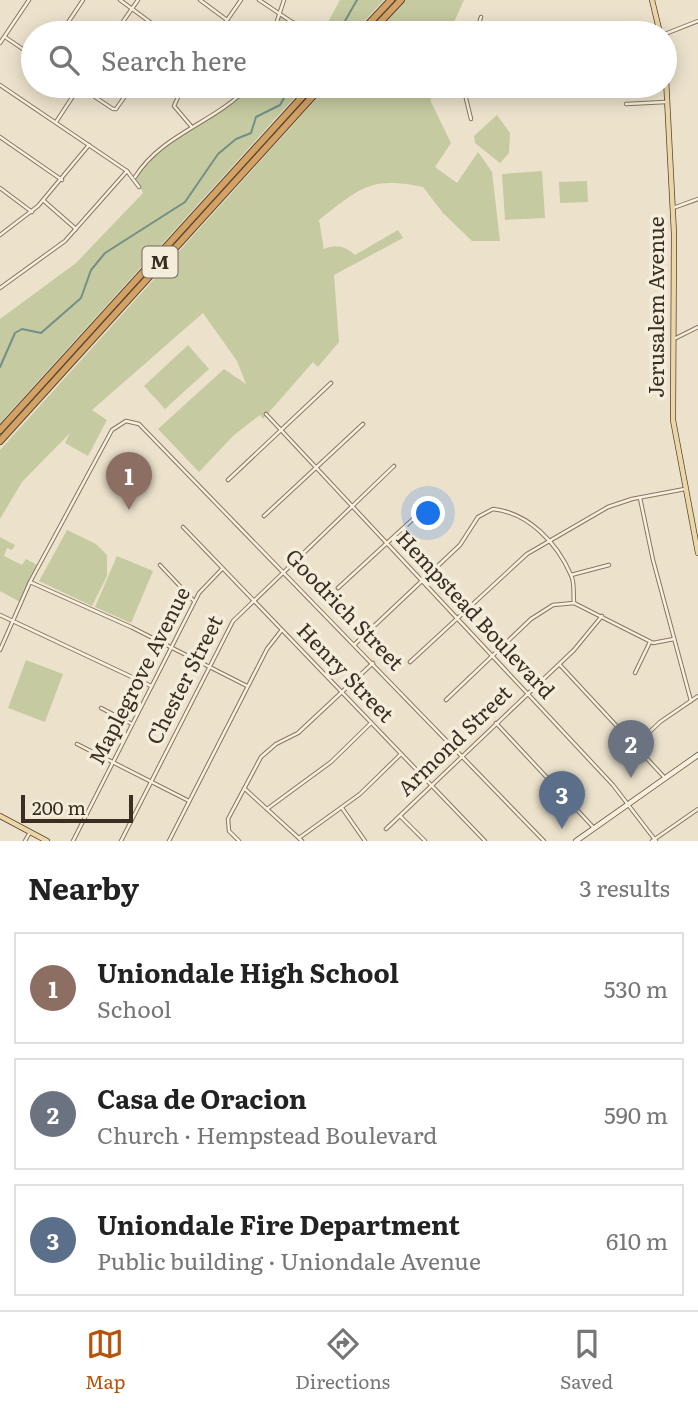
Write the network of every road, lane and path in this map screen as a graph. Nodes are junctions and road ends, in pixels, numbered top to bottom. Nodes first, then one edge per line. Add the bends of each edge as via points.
1 (29, 0) edge
2 (83, 0) edge
3 (120, 0) edge
4 (138, 0) edge
5 (200, 0) edge
6 (241, 0) edge
7 (259, 0) edge
8 (284, 0) edge
9 (391, 0) edge
10 (401, 0) edge
11 (652, 0) edge
12 (132, 8) junction
13 (280, 14) junction
14 (481, 18) dead end
15 (227, 20) joint
16 (69, 21) edge
17 (124, 21) edge
18 (149, 21) edge
19 (277, 21) edge
20 (295, 21) edge
21 (371, 21) edge
22 (381, 21) edge
23 (480, 21) edge
24 (657, 21) edge
25 (698, 21) edge
26 (677, 29) edge
27 (5, 37) junction
28 (0, 43) edge
29 (21, 48) edge
30 (0, 85) edge
31 (72, 98) edge
32 (97, 98) edge
33 (124, 98) edge
34 (178, 98) edge
35 (236, 98) edge
36 (301, 98) edge
37 (311, 98) edge
38 (466, 98) edge
39 (669, 98) edge
40 (669, 102) junction
41 (626, 104) dead end
42 (471, 119) dead end
43 (56, 122) junction
44 (191, 126) junction
45 (0, 137) edge
46 (89, 145) junction
47 (127, 171) junction
48 (135, 177) junction
49 (62, 180) junction
50 (139, 187) dead end
51 (0, 188) edge
52 (698, 199) edge
53 (44, 201) junction
54 (673, 208) junction
55 (32, 212) junction
56 (76, 229) junction
57 (0, 235) edge
58 (0, 288) edge
59 (698, 327) edge
60 (674, 340) junction
61 (331, 383) dead end
62 (266, 414) dead end
63 (363, 424) dead end
64 (0, 430) edge
65 (281, 430) junction
66 (0, 441) edge
67 (394, 466) dead end
68 (316, 468) junction
69 (228, 480) dead end
70 (685, 489) junction
71 (640, 498) junction
72 (351, 505) junction
73 (425, 508) dead end
74 (264, 516) dead end
75 (183, 527) dead end
76 (550, 541) junction
77 (387, 543) junction
78 (698, 553) edge
79 (160, 565) dead end
80 (609, 565) dead end
81 (223, 569) junction
82 (283, 570) junction
83 (571, 575) junction
84 (422, 581) junction
85 (30, 582) junction
86 (338, 588) dead end
87 (252, 600) junction
88 (194, 601) junction
89 (574, 603) junction
90 (0, 615) edge
91 (602, 616) junction
92 (457, 618) junction
93 (11, 621) junction
94 (282, 630) junction
95 (674, 639) junction
96 (650, 642) junction
97 (355, 644) junction
98 (171, 647) junction
99 (0, 650) edge
100 (492, 656) junction
101 (410, 662) dead end
102 (373, 663) junction
103 (559, 664) junction
104 (209, 667) junction
105 (635, 673) dead end
106 (151, 686) junction
107 (247, 686) junction
108 (342, 692) junction
109 (527, 694) junction
110 (698, 696) edge
111 (446, 700) dead end
112 (691, 701) junction
113 (101, 708) dead end
114 (372, 723) junction
115 (496, 723) junction
116 (132, 724) junction
117 (77, 744) dead end
118 (635, 746) junction
119 (401, 754) junction
120 (462, 755) junction
121 (698, 755) edge
122 (113, 762) junction
123 (665, 778) junction
124 (151, 782) junction
125 (431, 785) junction
126 (244, 788) junction
127 (189, 801) junction
128 (629, 803) junction
129 (342, 808) junction
130 (698, 808) edge
131 (267, 809) junction
132 (400, 815) junction
133 (0, 816) edge
134 (386, 828) dead end
135 (594, 828) junction
136 (30, 832) junction
137 (300, 840) edge
138 (654, 840) edge
139 (25, 841) edge
140 (47, 841) edge
141 (73, 841) edge
142 (121, 841) edge
143 (169, 841) edge
144 (239, 841) edge
145 (365, 841) edge
146 (425, 841) edge
147 (485, 841) edge
148 (544, 841) edge
149 (576, 841) edge

1 - 27 street
2 - 16 street
3 - 12 street
4 - 12 street
5 - 15 street
6 - 15 street
7 - 13 street
8 - 13 street
9 - 21 highway
10 - 22 highway
11 - 24 main road
12 - 17 street
12 - 18 street
13 - 19 street
13 - 20 street
14 - 23 street
25 - 26 street
27 - 28 street
27 - 29 street
30 - 43 street
31 - 43 street
32 - 33 street via 113,109
34 - 44 street via 174,106
35 - 44 street
36 - 64 highway, M
37 - 66 highway, M
38 - 42 street
39 - 40 main road, Jerusalem Avenue
40 - 41 street
40 - 54 main road, Jerusalem Avenue
43 - 46 street
44 - 48 street via 160,147
45 - 49 street
46 - 47 street
46 - 49 street
47 - 48 street
47 - 56 street
48 - 50 street
49 - 53 street
51 - 55 street
52 - 54 street
53 - 55 street
53 - 56 street
54 - 60 main road, Jerusalem Avenue
55 - 57 street
56 - 58 street
59 - 60 street
60 - 70 main road, Jerusalem Avenue via 673,420
61 - 65 street
62 - 65 street, Hempstead Boulevard
63 - 68 street
65 - 68 street, Hempstead Boulevard
65 - 69 street
67 - 72 street, Chester Street
68 - 72 street, Hempstead Boulevard
68 - 74 street
70 - 71 street
70 - 78 main road, Jerusalem Avenue
71 - 76 street via 608,507
71 - 95 street
72 - 77 street, Hempstead Boulevard
72 - 82 street, Chester Street
73 - 77 street
75 - 81 street, Henry Street
76 - 83 street
76 - 84 street via 520,519 501,510 488,510
76 - 92 street via 517,562
77 - 84 street, Hempstead Boulevard
77 - 86 street
79 - 88 street
80 - 83 street
81 - 87 street, Henry Street
81 - 88 street, Maplegrove Avenue
82 - 85 street, Goodrich Street via 139,424 126,421 112,430
82 - 87 street, Chester Street
82 - 97 street, Goodrich Street
83 - 89 street
84 - 92 street, Hempstead Boulevard
84 - 97 street
85 - 93 street
85 - 98 street
87 - 94 street, Henry Street
87 - 104 street, Chester Street via 233,621
88 - 98 street, Maplegrove Avenue
89 - 91 street
89 - 100 street via 542,610
90 - 93 street
91 - 96 street
91 - 103 street, Armond Street
92 - 100 street, Hempstead Boulevard
92 - 101 street
93 - 99 street
93 - 106 street
94 - 107 street
94 - 108 street, Henry Street
95 - 96 street
95 - 112 street
96 - 105 street
97 - 102 street, Goodrich Street
98 - 104 street
98 - 106 street, Maplegrove Avenue
100 - 109 street, Hempstead Boulevard
100 - 111 street
102 - 108 street
102 - 120 street, Goodrich Street
103 - 109 street, Armond Street
103 - 118 street
104 - 107 street
104 - 124 street, Chester Street
106 - 116 street, Maplegrove Avenue
107 - 127 street
108 - 114 street, Henry Street
108 - 126 street via 298,733 265,752
109 - 115 street, Armond Street
109 - 128 street, Hempstead Boulevard
110 - 112 street
112 - 118 street
113 - 116 street
114 - 119 street, Henry Street
114 - 131 street via 331,762
115 - 120 street, Armond Street
115 - 135 street
116 - 122 street, Maplegrove Avenue
117 - 122 street
118 - 123 street
119 - 125 street, Henry Street
119 - 129 street
120 - 125 street, Armond Street
120 - 148 street, Goodrich Street
121 - 123 main road
122 - 124 street
122 - 141 street, Maplegrove Avenue
123 - 128 main road
124 - 127 street
124 - 142 street, Chester Street
125 - 132 street, Armond Street
125 - 147 street, Henry Street
126 - 131 street
126 - 144 street via 228,819 229,831
127 - 143 street
128 - 135 main road
128 - 138 street, Hempstead Boulevard
129 - 137 street
129 - 145 street
130 - 138 street
131 - 137 street
132 - 134 street, Armond Street
132 - 146 street
133 - 136 main road
135 - 149 main road
136 - 139 street
136 - 140 main road

